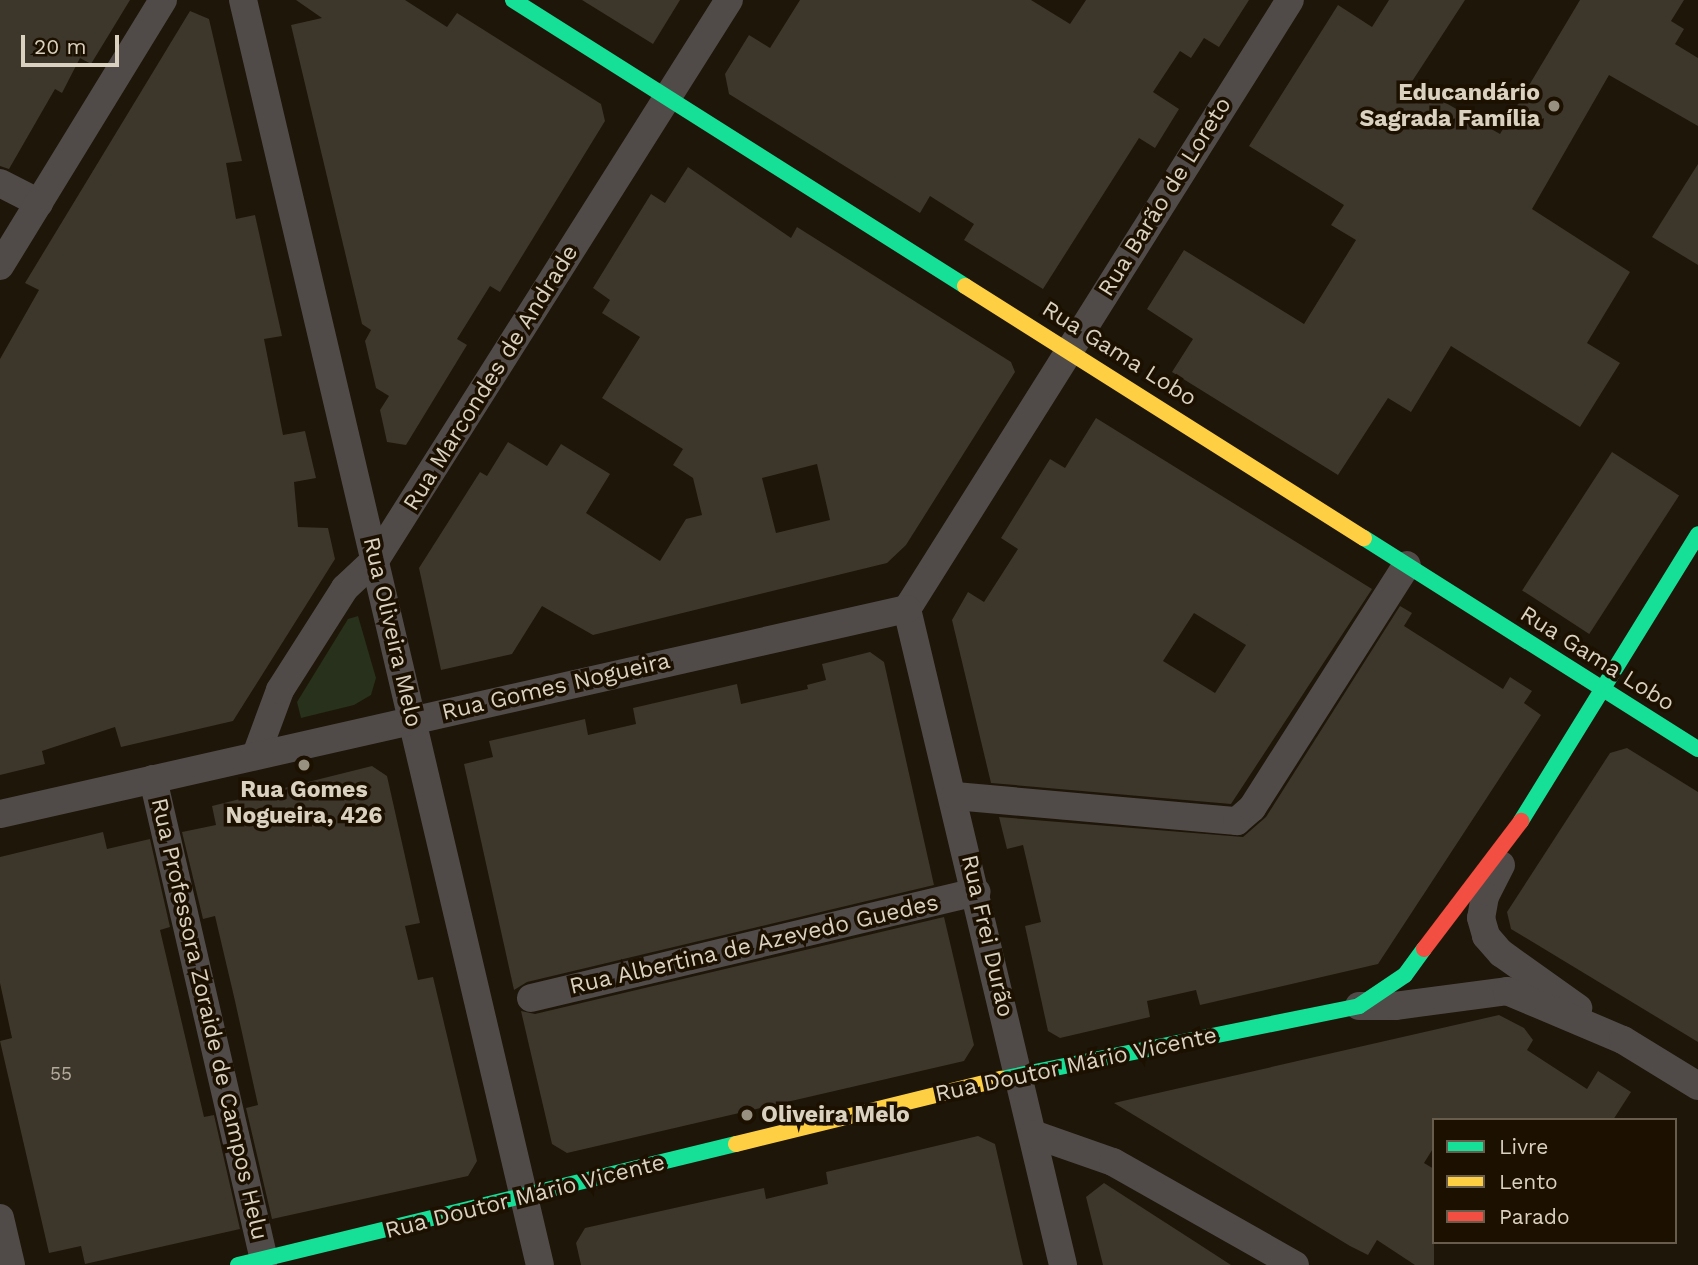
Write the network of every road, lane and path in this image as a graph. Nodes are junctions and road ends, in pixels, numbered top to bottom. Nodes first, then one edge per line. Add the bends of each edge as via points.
1 (163, 0) edge
2 (243, 0) edge
3 (513, 0) edge
4 (729, 0) edge
5 (1290, 0) edge
6 (668, 98) junction
7 (0, 183) edge
8 (39, 203) junction
9 (0, 266) edge
10 (1068, 348) junction
11 (1698, 534) edge
12 (376, 559) junction
13 (1407, 565) junction
14 (907, 609) junction
15 (1604, 691) junction
16 (412, 719) junction
17 (1698, 749) edge
18 (256, 755) junction
19 (153, 779) junction
20 (955, 796) junction
21 (1531, 809) junction
22 (0, 814) edge
23 (977, 891) junction
24 (531, 998) dead end
25 (1359, 1006) junction
26 (1623, 1040) junction
27 (1019, 1075) junction
28 (1698, 1086) edge
29 (1033, 1135) junction
30 (524, 1198) junction
31 (0, 1219) edge
32 (251, 1262) edge
33 (11, 1265) edge
34 (540, 1265) edge
35 (1063, 1265) edge
36 (1294, 1265) edge

1 - 8 street
2 - 12 street, Rua Oliveira Melo
3 - 6 street, Rua Gama Lobo
4 - 6 street, Rua Marcondes de Andrade
5 - 10 street, Rua Barão de Loreto
6 - 10 street, Rua Gama Lobo
6 - 12 street, Rua Marcondes de Andrade
7 - 8 street
8 - 9 street
10 - 13 street, Rua Gama Lobo
10 - 14 street, Rua Barão de Loreto
11 - 15 street
12 - 16 street, Rua Oliveira Melo
12 - 18 street, Rua Marcondes de Andrade via 345,589 280,690
13 - 15 street, Rua Gama Lobo
13 - 20 street via 1252,808 1237,821
14 - 16 street, Rua Gomes Nogueira
14 - 20 street, Rua Frei Durão
15 - 17 street, Rua Gama Lobo
15 - 21 street
16 - 18 street, Rua Gomes Nogueira
16 - 30 street, Rua Oliveira Melo
18 - 19 street, Rua Gomes Nogueira
19 - 22 street, Rua Gomes Nogueira
19 - 32 street, Rua Professora Zoraide de Campos Helu
20 - 23 street, Rua Frei Durão
21 - 25 street via 1490,856 1405,975
21 - 26 street via 1485,896 1481,918 1486,936 1501,953
23 - 24 street, Rua Albertina de Azevedo Guedes
23 - 27 street, Rua Frei Durão
25 - 26 street, Rua Doutor Mário Vicente via 1395,1006 1507,991
25 - 27 street, Rua Doutor Mário Vicente
26 - 28 street, Rua Doutor Mário Vicente
27 - 29 street, Rua Frei Durão
27 - 30 street, Rua Doutor Mário Vicente
29 - 35 street, Rua Frei Durão
29 - 36 street via 1113,1162
30 - 32 street, Rua Doutor Mário Vicente
30 - 34 street, Rua Oliveira Melo
31 - 33 street

